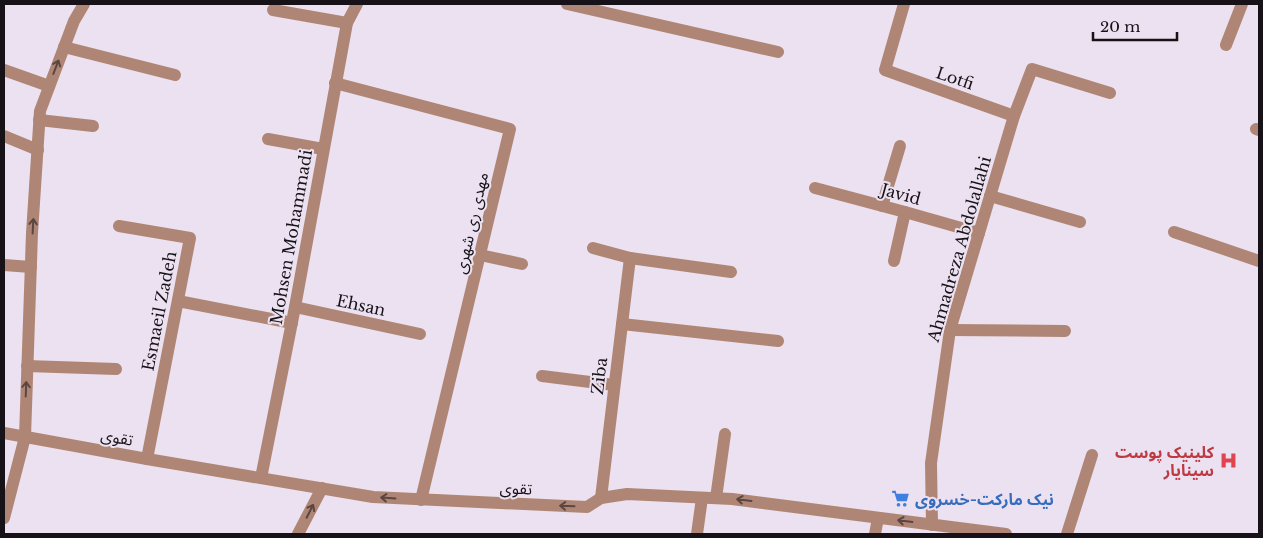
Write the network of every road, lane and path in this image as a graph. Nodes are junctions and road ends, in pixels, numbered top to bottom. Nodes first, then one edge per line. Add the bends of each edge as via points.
1 (84, 4) edge
2 (357, 4) edge
3 (567, 4) edge
4 (904, 4) edge
5 (1242, 4) edge
6 (273, 10) dead end
7 (347, 23) junction
8 (1226, 45) dead end
9 (64, 47) junction
10 (778, 52) dead end
11 (4, 70) edge
12 (175, 75) dead end
13 (335, 83) junction
14 (49, 86) junction
15 (1110, 93) dead end
16 (1014, 116) junction
17 (39, 120) junction
18 (93, 126) dead end
19 (4, 136) edge
20 (268, 139) dead end
21 (900, 146) dead end
22 (323, 149) junction
23 (38, 150) junction
24 (815, 188) dead end
25 (990, 196) junction
26 (882, 206) junction
27 (906, 212) junction
28 (1080, 222) dead end
29 (119, 226) dead end
30 (1174, 232) dead end
31 (979, 233) junction
32 (593, 248) dead end
33 (480, 255) junction
34 (630, 258) junction
35 (894, 261) dead end
36 (1259, 261) edge
37 (522, 264) dead end
38 (4, 265) edge
39 (31, 267) junction
40 (730, 272) dead end
41 (178, 300) junction
42 (295, 307) junction
43 (292, 323) junction
44 (622, 324) junction
45 (950, 330) junction
46 (1065, 331) dead end
47 (420, 334) dead end
48 (778, 341) dead end
49 (27, 366) junction
50 (116, 369) dead end
51 (542, 376) dead end
52 (614, 385) junction
53 (4, 433) edge
54 (725, 434) dead end
55 (25, 437) junction
56 (1092, 455) dead end
57 (147, 459) junction
58 (261, 478) junction
59 (322, 488) junction
60 (601, 498) junction
61 (702, 498) junction
62 (716, 498) junction
63 (421, 500) junction
64 (4, 518) edge
65 (878, 518) junction
66 (932, 524) junction
67 (298, 534) edge
68 (697, 534) edge
69 (875, 534) edge
70 (1006, 534) edge
71 (1067, 534) edge

1 - 9 street
2 - 7 street, Mohsen Mohammadi
3 - 10 street
4 - 16 street, Lotfi via 885,70
5 - 8 street
6 - 7 street
7 - 13 street, Mohsen Mohammadi
9 - 12 street
14 -> 9 street
11 - 14 street
13 - 22 street, Mohsen Mohammadi
13 - 33 street, مهدی ری شهری via 510,129
14 - 17 street
15 - 16 street, Ahmadreza Abdolallahi via 1032,68
16 - 25 street, Ahmadreza Abdolallahi
17 - 18 street
17 - 23 street
19 - 23 street
20 - 22 street
21 - 26 street
22 - 42 street, Mohsen Mohammadi
39 -> 23 street
24 - 26 street, Javid
25 - 28 street
25 - 31 street, Ahmadreza Abdolallahi
26 - 27 street, Javid
27 - 31 street, Javid
27 - 35 street
29 - 41 street, Esmaeil Zadeh via 190,238
30 - 36 street
31 - 45 street, Ahmadreza Abdolallahi
32 - 34 street
33 - 37 street
33 - 63 street, مهدی ری شهری
34 - 40 street
34 - 44 street, Ziba
38 - 39 street
39 - 49 street
41 - 43 street
41 - 57 street, Esmaeil Zadeh
42 - 43 street, Mohsen Mohammadi
42 - 47 street, Ehsan
43 - 58 street, Mohsen Mohammadi
44 - 48 street
44 - 52 street, Ziba
45 - 46 street
45 - 66 street, Ahmadreza Abdolallahi via 931,463
49 - 50 street
55 -> 49 street
51 - 52 street
52 - 60 street, Ziba
53 - 55 street, تقوی
54 - 62 street
55 - 57 street, تقوی
55 - 64 street
56 - 71 street
57 - 58 street, تقوی
58 - 59 street, تقوی
63 -> 59 street, تقوی via 373,497
67 -> 59 street
60 - 61 street, تقوی via 627,494
60 -> 63 street, تقوی via 587,507
61 - 62 street, تقوی
61 - 68 street
65 -> 62 street, تقوی
66 -> 65 street, تقوی
65 - 69 street
66 - 70 street, تقوی

